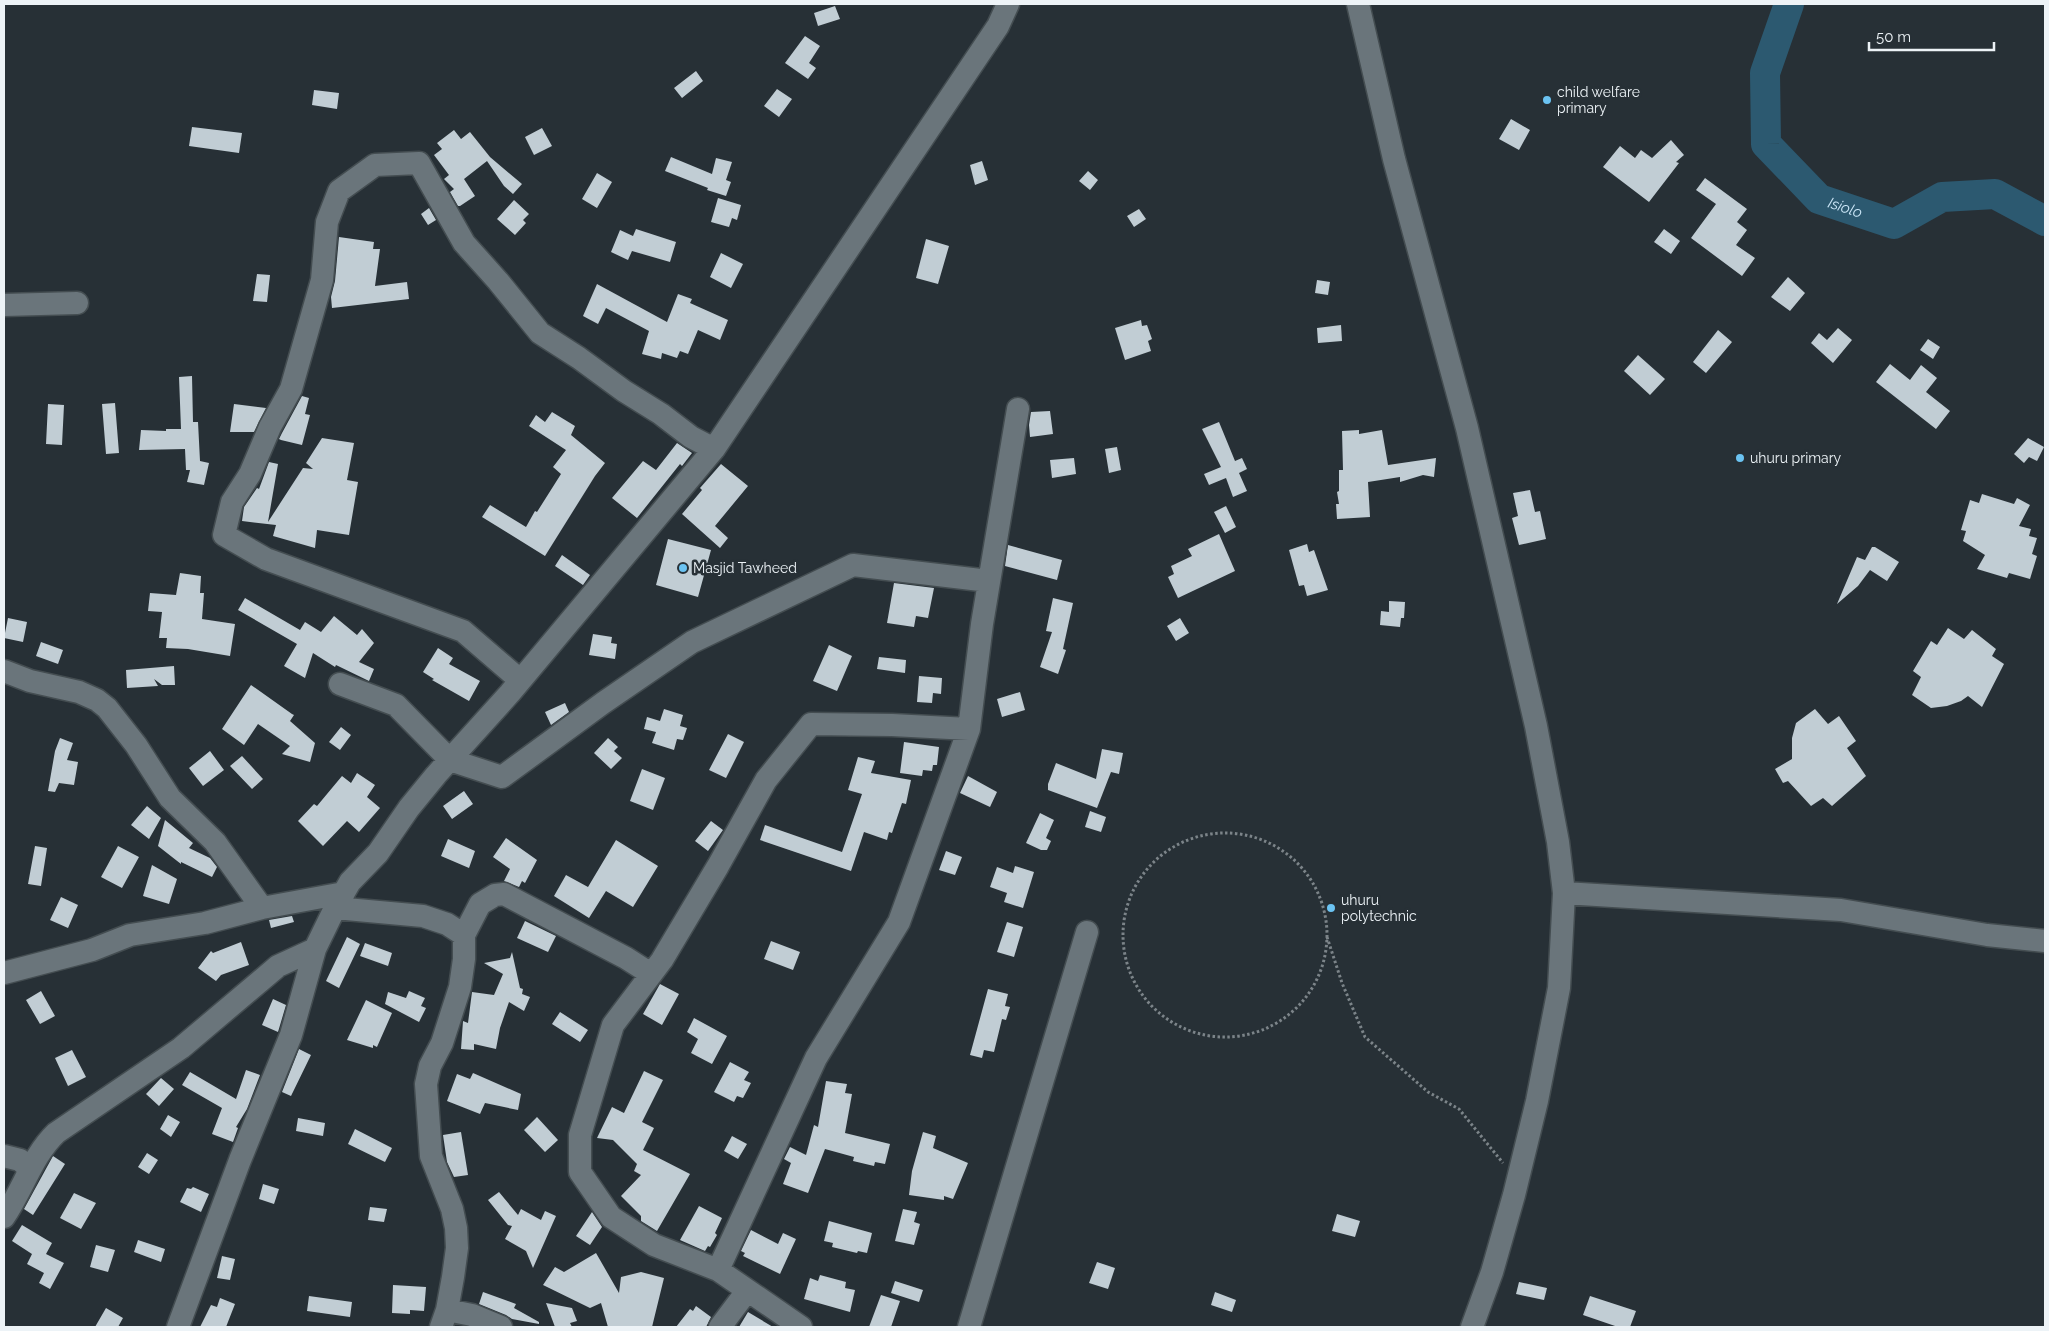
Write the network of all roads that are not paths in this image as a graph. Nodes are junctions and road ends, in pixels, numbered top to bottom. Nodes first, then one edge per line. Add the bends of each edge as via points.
1 (1008, 4) edge
2 (1358, 4) edge
3 (77, 303) dead end
4 (4, 304) edge
5 (1018, 409) dead end
6 (714, 449) junction
7 (989, 581) junction
8 (4, 670) edge
9 (520, 680) junction
10 (340, 684) dead end
11 (969, 728) junction
12 (450, 760) junction
13 (1564, 894) junction
14 (339, 900) junction
15 (262, 908) junction
16 (1087, 932) dead end
17 (464, 935) junction
18 (2045, 941) edge
19 (315, 949) junction
20 (4, 972) edge
21 (651, 974) junction
22 (4, 1156) edge
23 (30, 1169) junction
24 (4, 1217) edge
25 (718, 1270) junction
26 (747, 1291) junction
27 (444, 1319) edge
28 (178, 1327) edge
29 (501, 1327) edge
30 (720, 1327) edge
31 (801, 1327) edge
32 (969, 1327) edge
33 (1472, 1327) edge

1 - 6 street via 998,26
2 - 13 street via 1394,158 1467,428 1530,698 1558,842
3 - 4 street
5 - 7 street
6 - 9 street
6 - 9 street via 691,437 540,333 464,243 419,163 375,165 339,191 327,222 322,280 291,389 250,474 232,502 224,535 266,559 464,630
7 - 11 street
7 - 12 street via 853,565 692,642 502,777
8 - 15 street via 30,681 79,692 106,708 136,744 170,798 215,842
9 - 12 street
10 - 12 street via 396,705
11 - 21 street via 811,724 766,780 713,875
11 - 25 street via 899,922 816,1058
12 - 14 street via 409,808 378,853 350,882
13 - 18 street via 1841,910 1987,935
13 - 33 street via 1559,988 1537,1101 1492,1272
14 - 15 street
14 - 17 street via 423,916 447,924
14 - 19 street
15 - 20 street via 205,923 130,934 92,950
16 - 32 street
17 - 21 street via 480,904 495,895 504,894
17 - 27 street via 460,987 426,1084 430,1156 452,1209 456,1228 457,1248
19 - 23 street via 278,966 181,1048 56,1133
19 - 28 street via 291,1035
21 - 25 street via 613,1025 580,1135 580,1172 611,1217 654,1245
22 - 23 street via 20,1160
23 - 24 street
25 - 26 street
26 - 30 street
26 - 31 street
27 - 29 street via 472,1315

